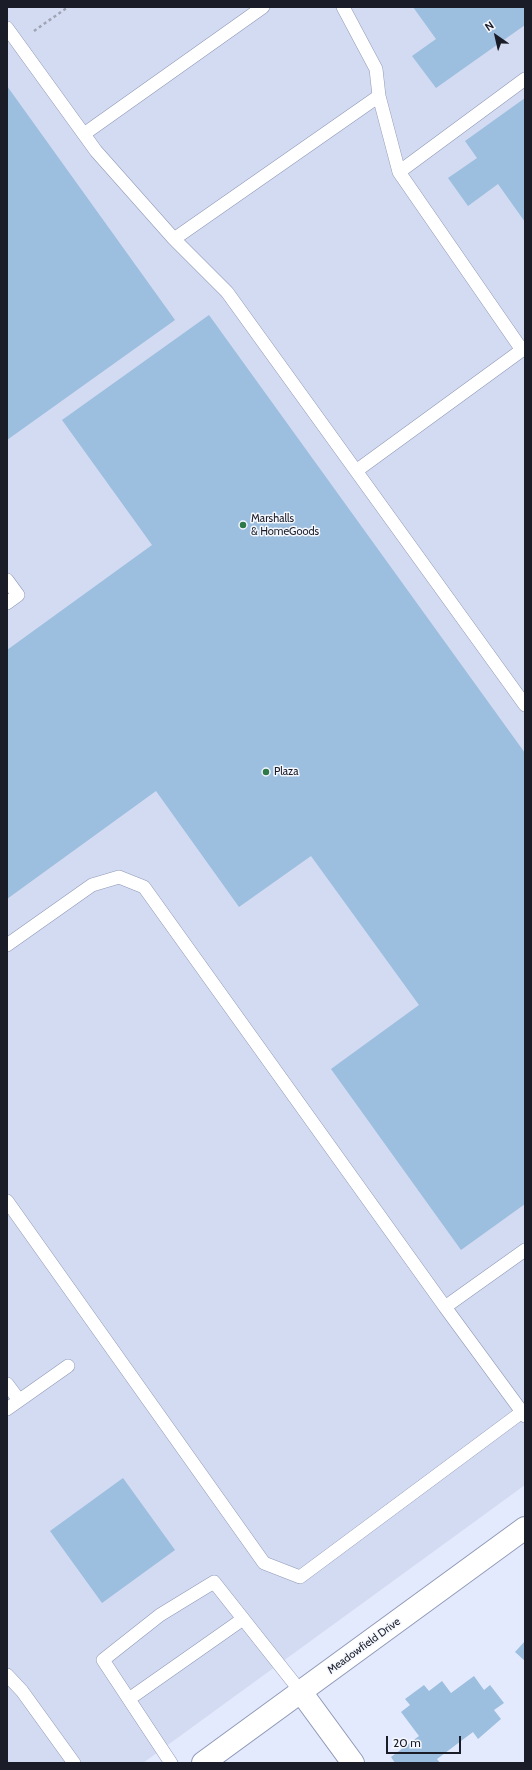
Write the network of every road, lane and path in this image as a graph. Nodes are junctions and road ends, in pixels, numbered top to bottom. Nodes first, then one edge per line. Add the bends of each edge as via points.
1 (68, 7) edge
2 (263, 7) edge
3 (343, 7) edge
4 (7, 28) edge
5 (18, 43) junction
6 (525, 79) edge
7 (379, 96) junction
8 (84, 134) junction
9 (398, 172) junction
10 (174, 238) junction
11 (524, 349) edge
12 (356, 472) junction
13 (7, 580) edge
14 (7, 603) edge
15 (525, 705) edge
16 (7, 945) edge
17 (7, 1201) edge
18 (525, 1250) edge
19 (445, 1307) junction
20 (68, 1366) dead end
21 (7, 1384) edge
22 (19, 1400) junction
23 (7, 1409) edge
24 (524, 1414) edge
25 (525, 1528) edge
26 (242, 1619) junction
27 (7, 1675) edge
28 (301, 1692) junction
29 (129, 1699) junction
30 (74, 1763) edge
31 (171, 1763) edge
32 (203, 1763) edge
33 (353, 1763) edge

1 - 5 path
2 - 8 lane
3 - 7 lane via 376,69
4 - 5 lane
5 - 8 lane
6 - 9 lane
7 - 9 lane
7 - 10 lane
8 - 10 lane via 96,151
9 - 11 lane
10 - 12 lane via 227,292
11 - 12 lane
12 - 15 lane
13 - 14 lane via 18,595
16 - 19 lane via 92,885 119,876 144,888
17 - 24 lane via 264,1563 300,1577
18 - 19 lane
19 - 24 lane
20 - 22 lane
21 - 22 lane
22 - 23 lane
25 - 28 street, Meadowfield Drive
26 - 28 lane
26 - 29 lane
26 - 29 lane via 214,1582 160,1615 103,1660
27 - 30 lane via 22,1691
28 - 32 street, Meadowfield Drive
28 - 33 street
29 - 31 lane

